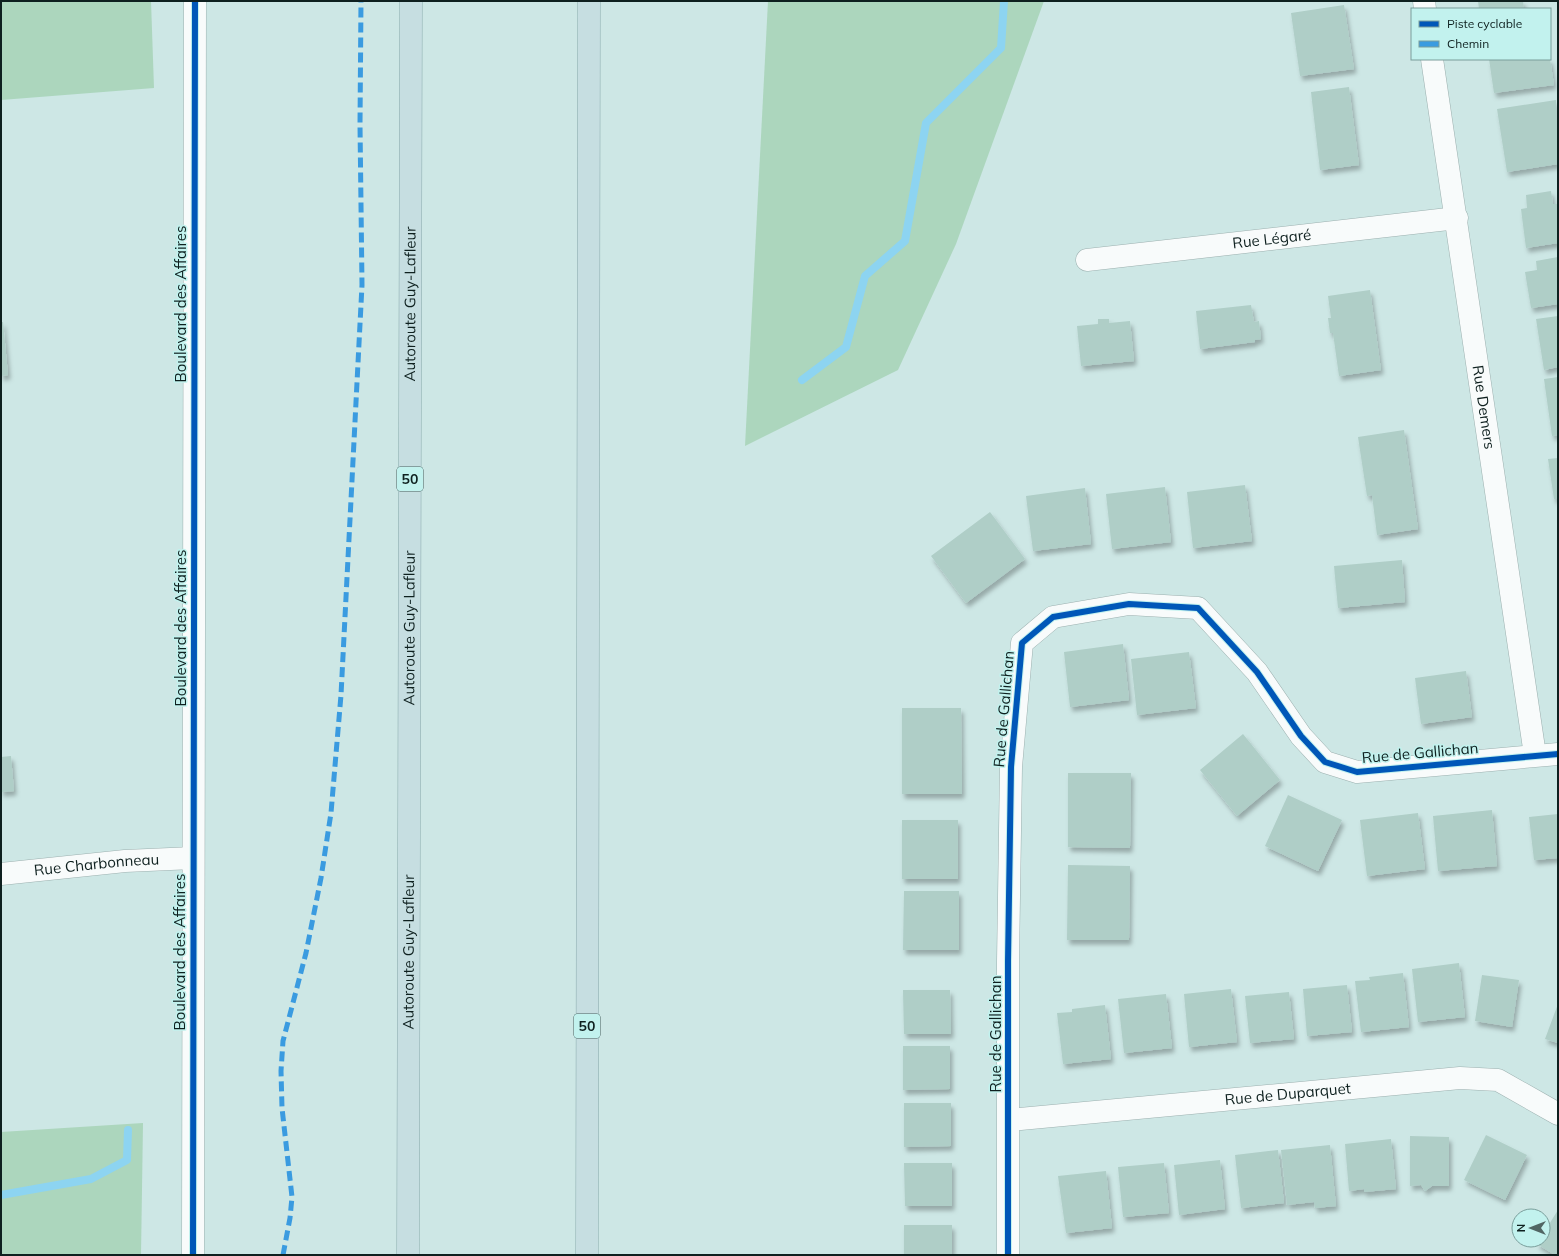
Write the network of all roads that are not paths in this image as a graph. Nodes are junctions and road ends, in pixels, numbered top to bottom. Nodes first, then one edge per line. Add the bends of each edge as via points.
1 (195, 1) edge
2 (412, 1) edge
3 (589, 1) edge
4 (1432, 60) edge
5 (1457, 218) junction
6 (1087, 260) dead end
7 (1558, 754) edge
8 (1535, 755) junction
9 (193, 858) junction
10 (1, 874) edge
11 (1558, 1114) edge
12 (1009, 1120) junction
13 (193, 1255) edge
14 (408, 1255) edge
15 (587, 1255) edge
16 (1008, 1255) edge

1 - 9 street, Boulevard des Affaires
2 - 14 highway, Autoroute Guy-Lafleur / 50
3 - 15 highway, 50
4 - 5 street, Rue Demers
5 - 6 street, Rue Légaré
5 - 8 street, Rue Demers
7 - 8 street, Rue de Gallichan
8 - 12 street, Rue de Gallichan via 1357,772 1325,762 1301,736 1257,672 1198,608 1129,604 1053,617 1022,643 1016,700 1011,767
9 - 10 street, Rue Charbonneau via 125,861
9 - 13 street, Boulevard des Affaires
11 - 12 street, Rue de Duparquet via 1498,1080 1460,1078
12 - 16 street, Rue de Gallichan

